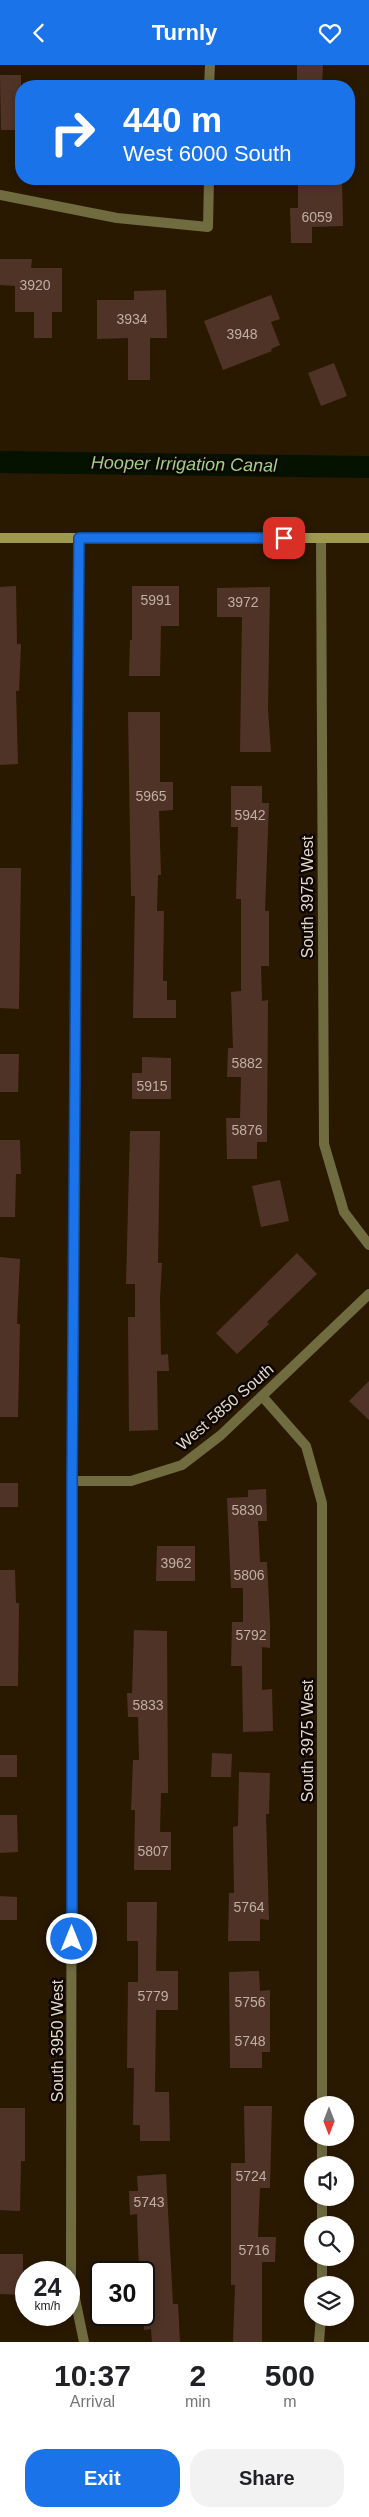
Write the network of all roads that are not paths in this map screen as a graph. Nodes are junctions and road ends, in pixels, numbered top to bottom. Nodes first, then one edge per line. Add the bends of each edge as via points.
1 (210, 65) edge
2 (209, 80) edge
3 (208, 185) edge
4 (0, 195) edge
5 (0, 538) edge
6 (79, 538) junction
7 (321, 538) junction
8 (369, 538) edge
9 (369, 1245) edge
10 (369, 1295) edge
11 (262, 1396) junction
12 (72, 1481) junction
13 (322, 2096) edge
14 (320, 2326) edge
15 (84, 2342) edge
16 (319, 2342) edge

1 - 2 street
3 - 4 street via 208,227 117,218
5 - 6 street
6 - 7 street
6 - 12 street, South 3950 West
7 - 8 street
7 - 9 street, South 3975 West via 324,1144 344,1212
10 - 11 street, West 5850 South
11 - 12 street, West 5850 South via 221,1435 182,1465 131,1481
11 - 13 street, South 3975 West via 306,1446 322,1503
12 - 15 street, South 3950 West via 71,2279
14 - 16 street

